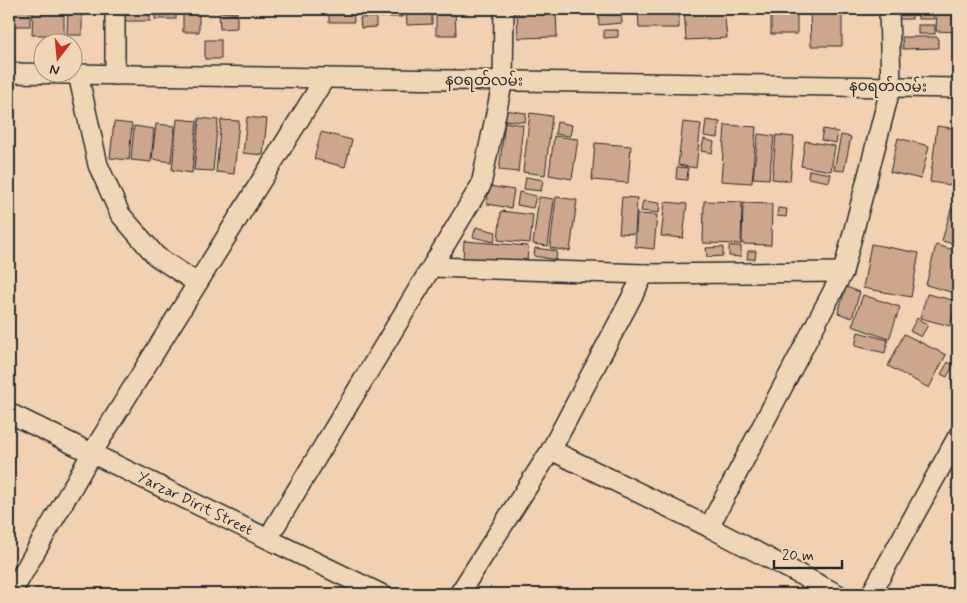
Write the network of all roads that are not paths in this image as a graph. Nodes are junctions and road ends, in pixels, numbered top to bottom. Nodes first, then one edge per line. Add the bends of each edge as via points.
1 (115, 9) edge
2 (504, 9) edge
3 (889, 9) edge
4 (9, 73) edge
5 (32, 73) edge
6 (82, 74) edge
7 (115, 75) junction
8 (325, 78) junction
9 (502, 80) junction
10 (80, 82) edge
11 (891, 86) junction
12 (958, 88) edge
13 (432, 267) junction
14 (843, 272) junction
15 (644, 274) junction
16 (197, 283) junction
17 (9, 413) edge
18 (958, 436) edge
19 (551, 450) junction
20 (92, 453) junction
21 (709, 527) junction
22 (268, 538) junction
23 (11, 594) edge
24 (381, 594) edge
25 (459, 594) edge
26 (837, 594) edge
27 (871, 594) edge

1 - 7 street
2 - 9 street
3 - 11 street
4 - 5 street, နဝရတ်လမ်း
6 - 7 street, နဝရတ်လမ်း
7 - 8 street, နဝရတ်လမ်း
8 - 9 street, နဝရတ်လမ်း
8 - 16 street
9 - 11 street, နဝရတ်လမ်း
9 - 13 street via 481,185
10 - 16 street via 98,165 120,214 156,256
11 - 12 street, နဝရတ်လမ်း
11 - 14 street
13 - 15 street
13 - 22 street
14 - 15 street
14 - 21 street
15 - 19 street
16 - 20 street
17 - 20 street, Yarzar Dirit Street
18 - 27 street
19 - 21 street
19 - 25 street
20 - 22 street, Yarzar Dirit Street
20 - 23 street
21 - 26 street
22 - 24 street, Yarzar Dirit Street

